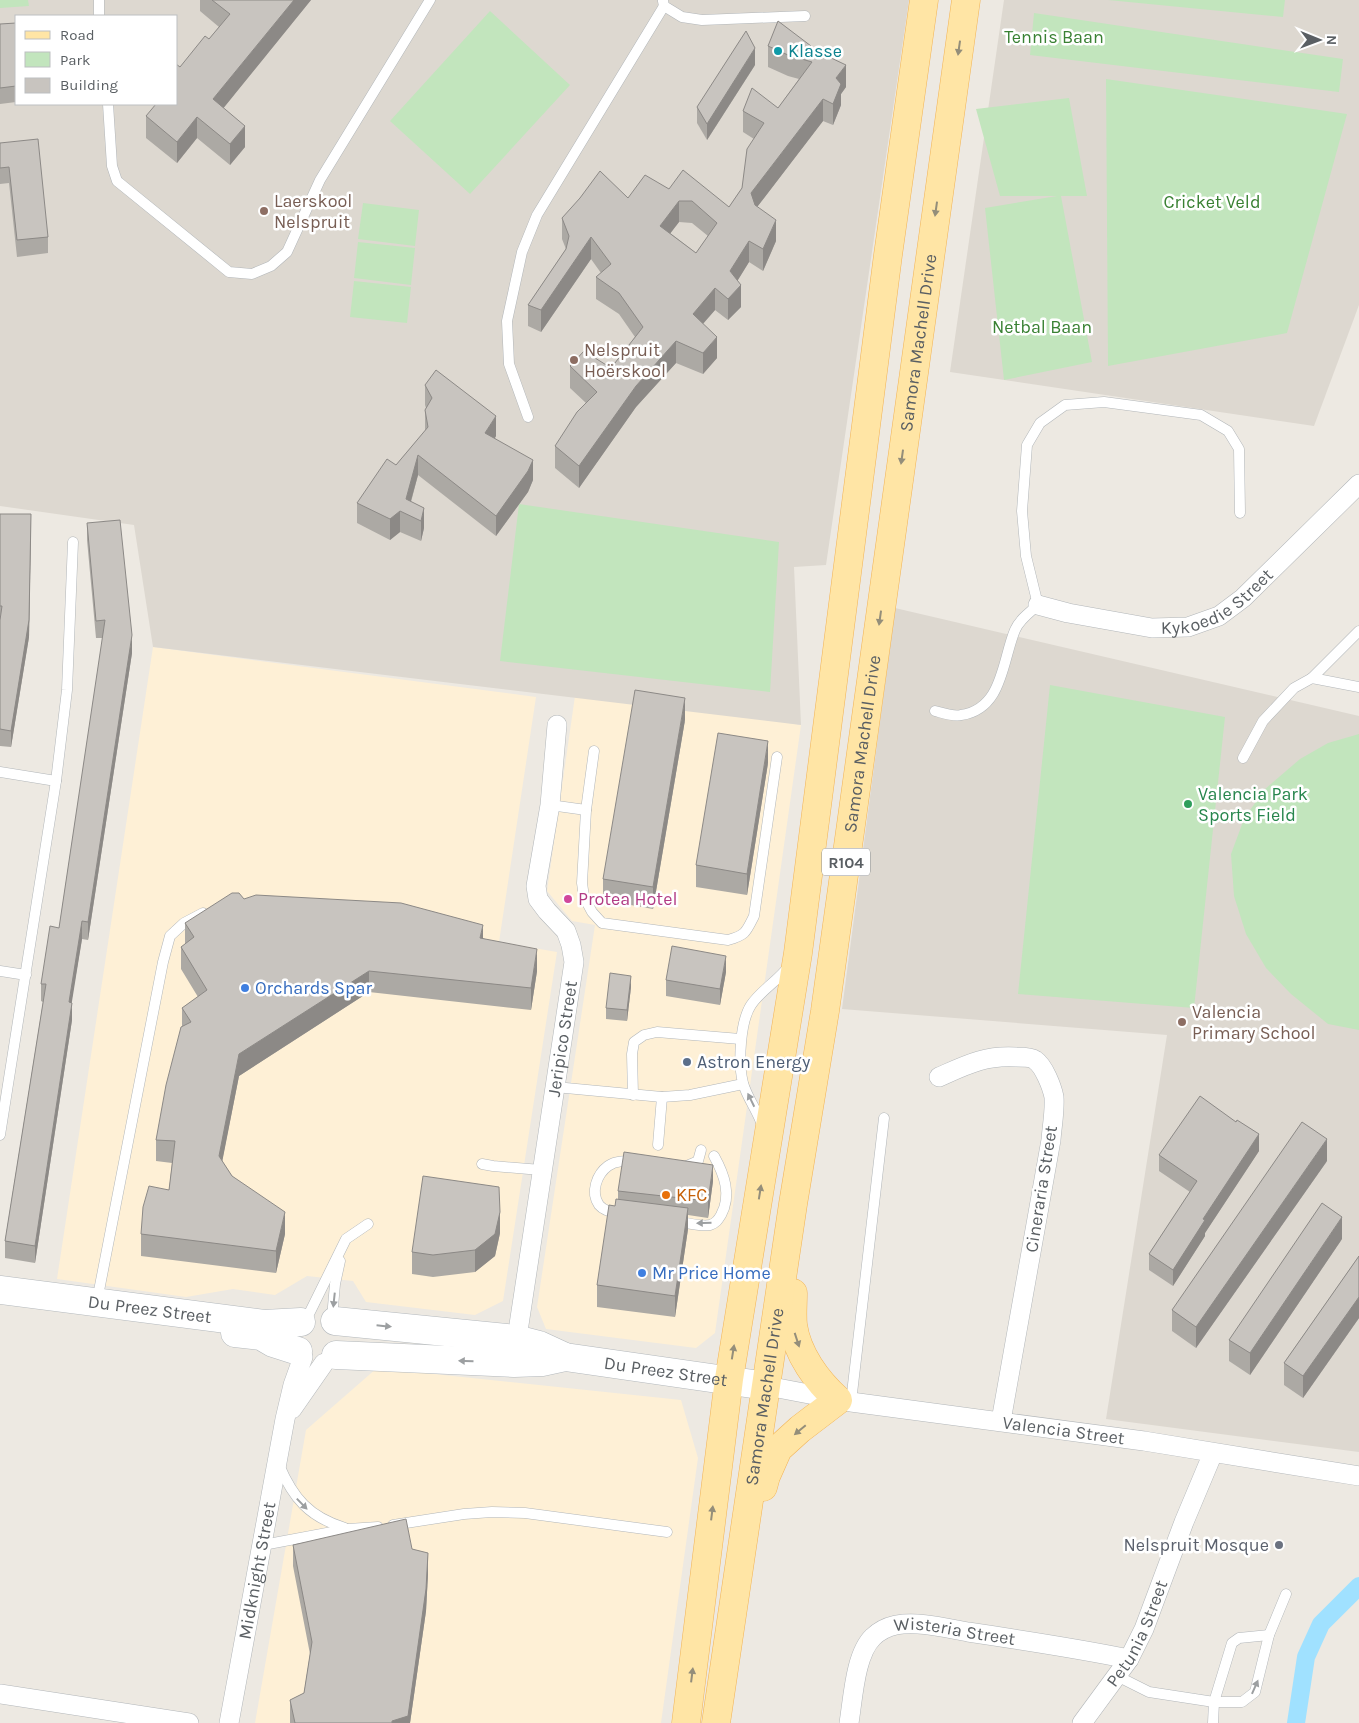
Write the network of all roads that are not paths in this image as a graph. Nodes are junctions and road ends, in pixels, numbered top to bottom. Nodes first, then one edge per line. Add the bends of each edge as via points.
1 (99, 0) edge
2 (430, 0) edge
3 (924, 0) edge
4 (966, 0) edge
5 (664, 3) edge
6 (99, 15) edge
7 (805, 16) dead end
8 (108, 105) edge
9 (528, 417) dead end
10 (1359, 484) edge
11 (1240, 513) dead end
12 (73, 542) dead end
13 (1038, 605) junction
14 (1359, 631) edge
15 (1312, 678) junction
16 (1359, 687) edge
17 (935, 711) dead end
18 (557, 725) dead end
19 (594, 751) dead end
20 (778, 757) dead end
21 (1242, 758) dead end
22 (0, 772) edge
23 (56, 780) junction
24 (550, 805) junction
25 (586, 810) junction
26 (212, 910) edge
27 (798, 953) junction
28 (0, 971) edge
29 (26, 975) junction
30 (740, 1039) junction
31 (939, 1077) dead end
32 (743, 1084) junction
33 (555, 1087) junction
34 (633, 1095) junction
35 (662, 1097) junction
36 (884, 1118) dead end
37 (0, 1135) edge
38 (658, 1145) dead end
39 (767, 1146) junction
40 (701, 1150) dead end
41 (714, 1156) dead end
42 (642, 1163) edge
43 (482, 1164) dead end
44 (672, 1166) edge
45 (542, 1170) junction
46 (793, 1204) junction
47 (627, 1215) edge
48 (666, 1220) edge
49 (368, 1224) dead end
50 (343, 1248) junction
51 (0, 1290) edge
52 (97, 1302) junction
53 (0, 1307) edge
54 (319, 1320) junction
55 (515, 1351) junction
56 (315, 1356) junction
57 (729, 1379) junction
58 (767, 1386) junction
59 (845, 1401) junction
60 (1001, 1422) junction
61 (1213, 1453) junction
62 (278, 1462) junction
63 (1359, 1476) edge
64 (348, 1529) junction
65 (667, 1532) dead end
66 (263, 1545) junction
67 (1286, 1594) dead end
68 (1269, 1635) junction
69 (727, 1653) junction
70 (1129, 1659) junction
71 (1116, 1676) junction
72 (0, 1694) edge
73 (1214, 1702) junction
74 (189, 1723) edge
75 (229, 1723) edge
76 (686, 1723) edge
77 (716, 1723) edge
78 (850, 1723) edge
79 (1082, 1723) edge
80 (1212, 1723) edge

1 - 6 lane
2 - 8 lane via 320,180 287,252 271,266 252,274 229,272 117,181 112,166
3 - 27 main road, Samora Machell Drive / R104
4 -> 46 main road, Samora Machell Drive / R104 via 825,1011
5 - 7 lane via 682,17 702,20
5 - 9 lane via 537,215 522,252 507,321 509,364
10 - 13 street, Kykoedie Street via 1243,598 1218,616 1188,627 1152,628
11 - 13 lane via 1239,449 1228,431 1201,415 1104,402 1065,405 1040,423 1027,445 1022,510 1026,556
12 - 23 lane via 67,690
13 - 17 lane via 1015,629 1003,674 990,701 960,716
14 - 15 lane
15 - 16 lane
15 - 21 lane via 1294,688 1263,721
18 - 24 street, Jeripico Street
19 - 25 lane
20 - 25 lane via 754,916 741,936 728,940 602,922 584,897 582,883
22 - 23 lane
23 - 29 lane
24 - 25 lane
24 - 33 street, Jeripico Street via 536,886 538,899 546,911 566,931 574,962
26 - 52 lane via 198,914 170,936
27 - 30 lane via 750,1006
27 - 39 main road, Samora Machell Drive / R104
28 - 29 lane
29 - 37 lane
30 - 32 lane
30 - 34 lane via 657,1032 644,1035 634,1042
31 - 60 street, Cineraria Street via 971,1062 998,1056 1021,1057 1035,1060 1046,1073 1053,1095 1051,1140
32 - 35 lane
39 -> 32 lane via 760,1118
33 - 34 lane
33 - 45 street, Jeripico Street
34 - 35 lane
35 - 38 lane
36 - 59 lane
57 -> 39 main road, Samora Machell Drive / R104
40 - 44 lane via 698,1161 682,1167
41 -> 48 lane via 723,1171 727,1192 725,1207 716,1222 709,1225
42 - 47 lane via 622,1161 609,1165 598,1178 595,1191 599,1205
43 - 45 lane
45 - 55 street, Jeripico Street
46 - 58 main road, Samora Machell Drive / R104
46 -> 59 main road via 795,1332 800,1349 823,1386
49 - 50 lane via 346,1239
50 - 54 lane
50 -> 54 lane via 335,1284
51 - 52 street, Du Preez Street
52 - 54 street, Du Preez Street via 264,1324
53 - 56 street, Du Preez Street via 261,1336
54 -> 55 street, Du Preez Street
54 - 56 street via 297,1329 295,1336 295,1344
54 - 56 street via 340,1327 343,1342
55 -> 56 street, Du Preez Street
55 - 57 street, Du Preez Street via 542,1362 565,1357
56 - 62 street, Midknight Street via 286,1419
57 - 58 street, Du Preez Street
76 -> 57 main road, Samora Machell Drive / R104
58 - 59 street, Valencia Street
58 - 69 main road, Samora Machell Drive / R104
59 - 60 street, Valencia Street
59 -> 69 main road via 800,1429 778,1449 766,1476
60 - 61 street, Valencia Street
61 - 63 street, Valencia Street
61 - 70 street, Petunia Street via 1144,1629
62 -> 64 lane via 288,1485 307,1509 334,1525
62 - 66 street, Midknight Street
64 - 65 lane via 492,1512 525,1513
64 - 66 lane
66 - 75 street, Midknight Street
67 - 68 lane
68 - 73 lane via 1239,1638 1232,1643
73 -> 68 lane via 1242,1702 1255,1692
69 - 77 main road, Samora Machell Drive / R104
70 - 71 street, Petunia Street
70 - 78 street, Wisteria Street via 1028,1640 898,1624 884,1628 872,1637 864,1650
71 - 73 lane via 1149,1692
71 - 79 street, Petunia Street
72 - 74 street
73 - 80 lane

